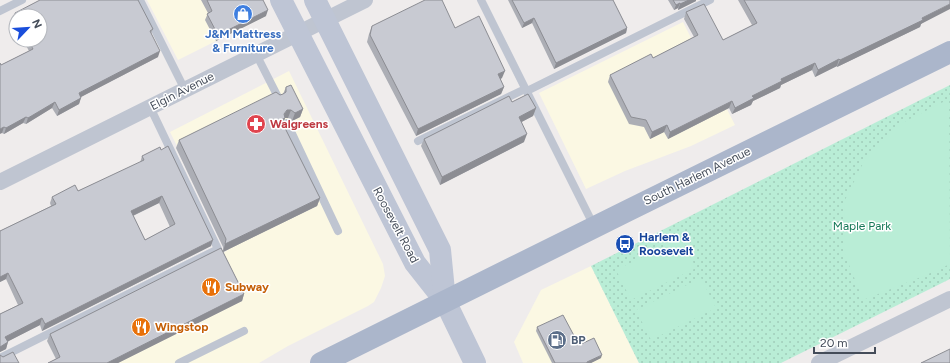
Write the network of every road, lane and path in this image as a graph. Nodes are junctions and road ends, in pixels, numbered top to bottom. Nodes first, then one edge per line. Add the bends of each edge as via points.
1 (22, 0) edge
2 (140, 0) edge
3 (281, 0) edge
4 (315, 0) edge
5 (365, 0) edge
6 (481, 0) edge
7 (710, 0) edge
8 (0, 11) edge
9 (325, 20) junction
10 (298, 33) junction
11 (950, 52) edge
12 (256, 54) junction
13 (185, 90) junction
14 (526, 90) junction
15 (278, 98) edge
16 (150, 107) junction
17 (287, 123) edge
18 (418, 141) edge
19 (0, 182) edge
20 (594, 227) junction
21 (338, 231) dead end
22 (950, 299) edge
23 (445, 301) junction
24 (244, 331) dead end
25 (0, 358) edge
26 (179, 363) edge
27 (320, 363) edge
28 (475, 363) edge
29 (819, 363) edge

1 - 8 lane
2 - 13 lane
3 - 10 main road, Roosevelt Road
4 - 9 main road
5 - 9 street, Elgin Avenue
6 - 14 lane
7 - 14 lane
9 - 10 street, Elgin Avenue
9 - 23 main road via 440,250
10 - 12 street, Elgin Avenue
10 - 23 main road, Roosevelt Road via 415,263
11 - 20 main road, South Harlem Avenue
12 - 13 street, Elgin Avenue
12 - 15 lane
13 - 16 street, Elgin Avenue
14 - 18 lane
14 - 20 lane
16 - 19 street, Elgin Avenue
16 - 25 lane via 218,249
17 - 21 lane
20 - 23 main road, South Harlem Avenue
22 - 29 street
23 - 27 main road, South Harlem Avenue
23 - 28 main road
24 - 26 lane

